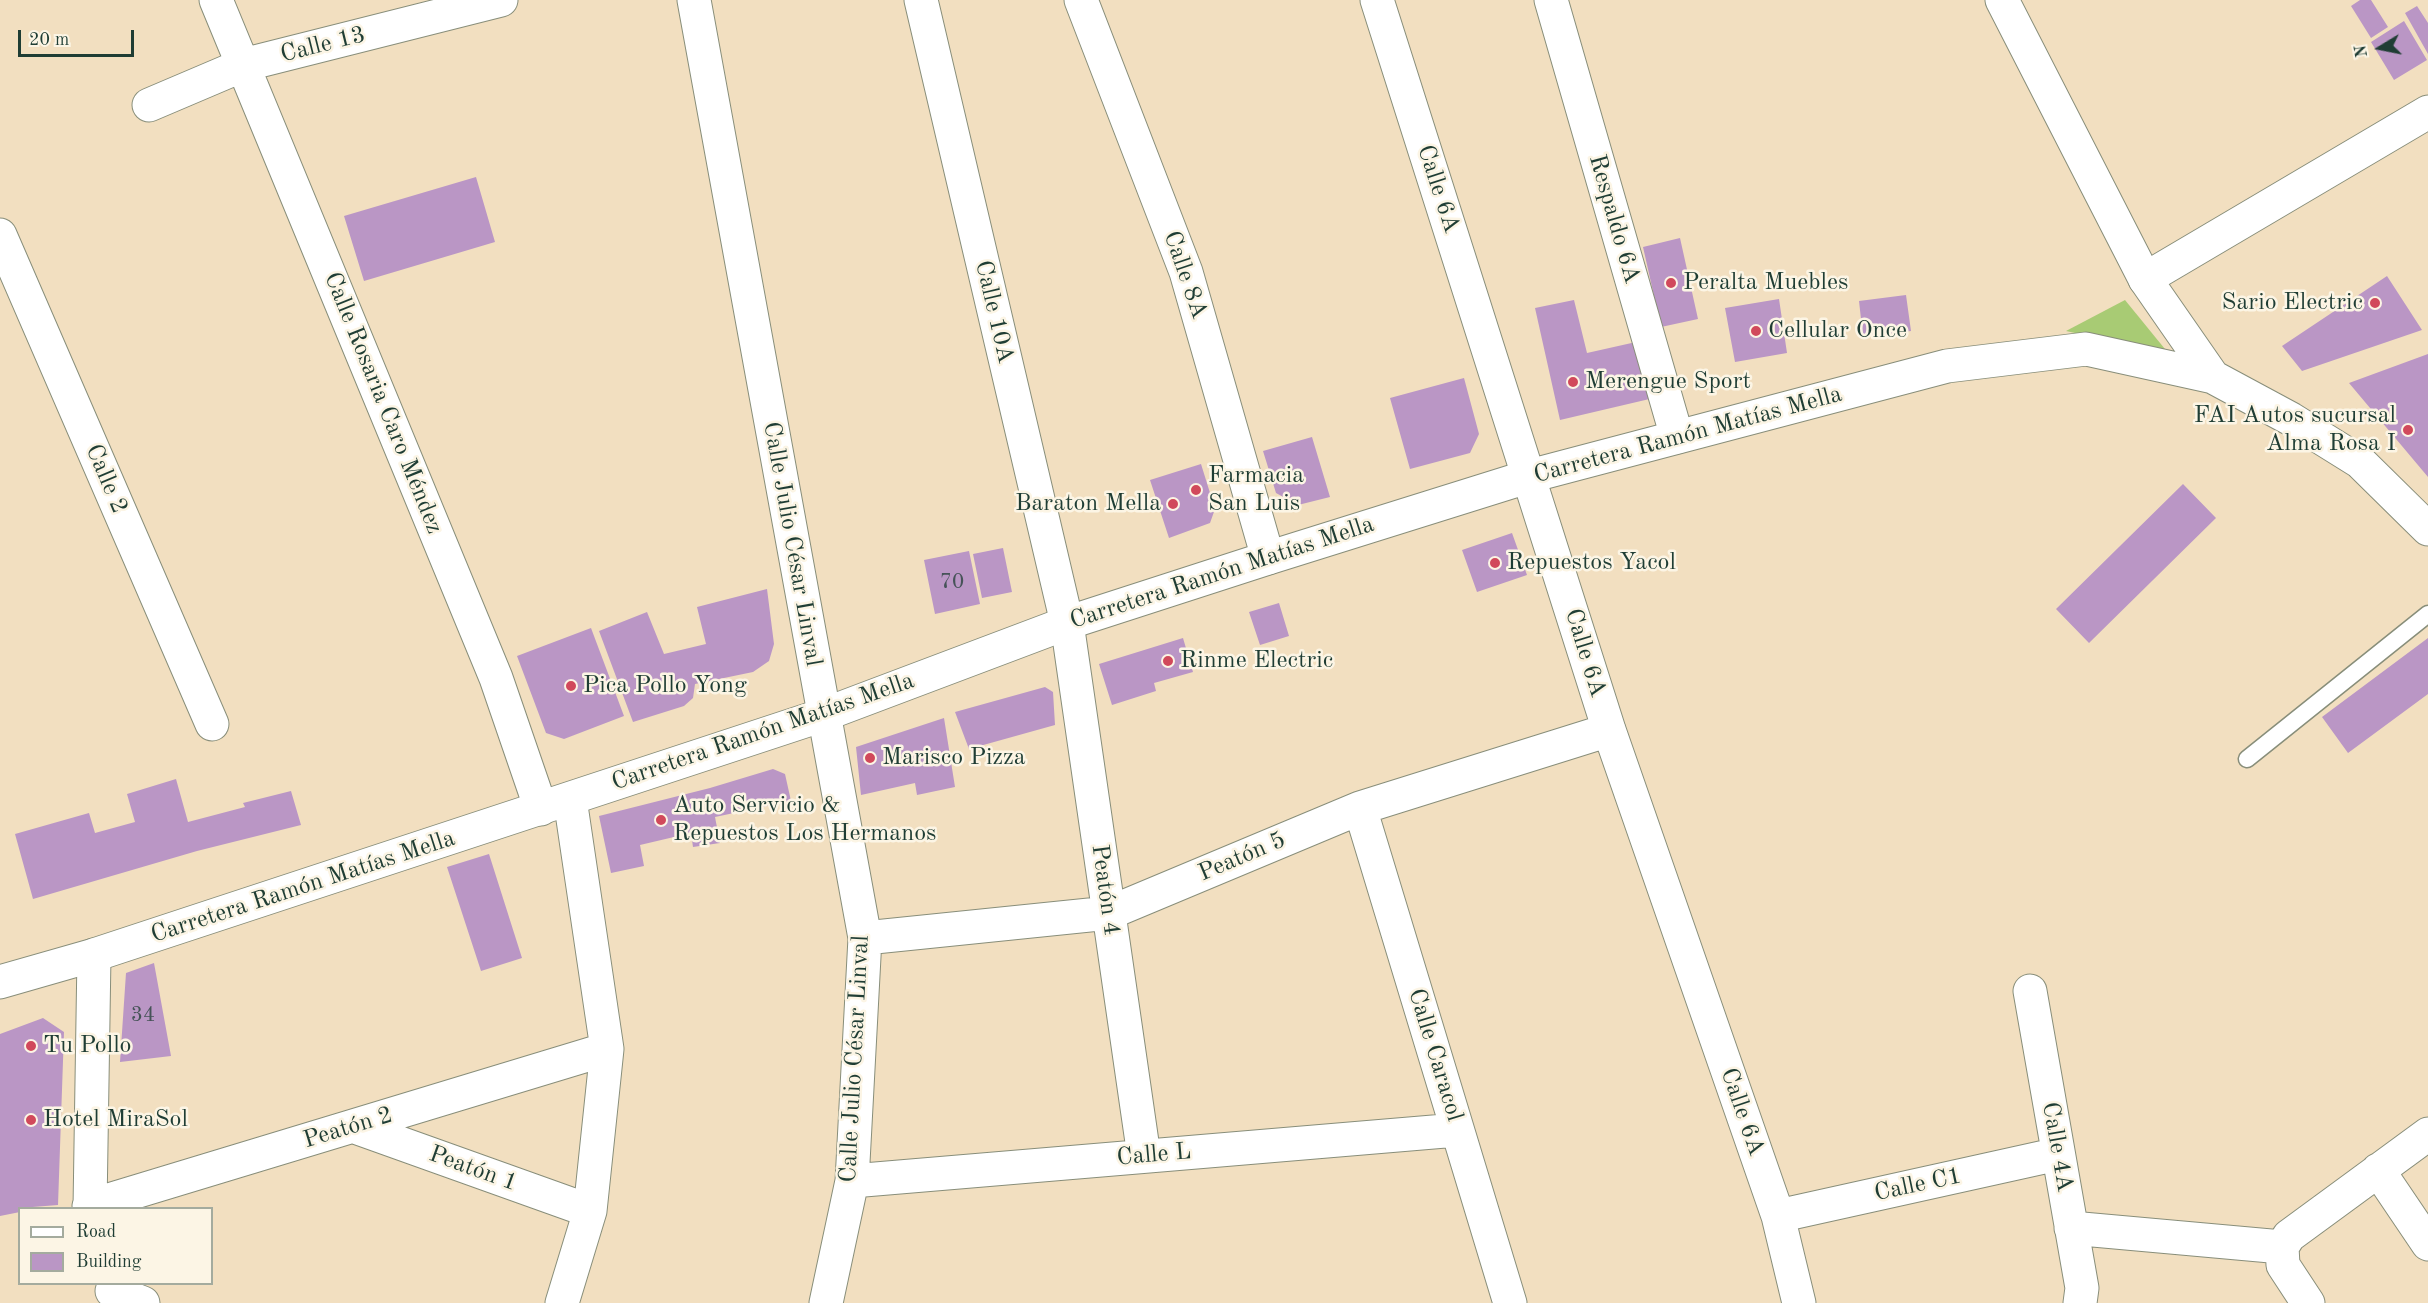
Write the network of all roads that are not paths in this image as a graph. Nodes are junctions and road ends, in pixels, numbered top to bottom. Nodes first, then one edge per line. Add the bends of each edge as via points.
1 (216, 0) edge
2 (501, 0) edge
3 (694, 0) edge
4 (921, 0) edge
5 (1080, 0) edge
6 (1377, 0) edge
7 (1551, 0) edge
8 (2005, 1) edge
9 (243, 65) junction
10 (149, 105) dead end
11 (2428, 112) edge
12 (0, 235) edge
13 (2145, 279) junction
14 (2213, 378) junction
15 (1677, 437) junction
16 (1530, 476) junction
17 (2428, 529) edge
18 (1268, 558) junction
19 (2428, 614) edge
20 (1066, 623) junction
21 (823, 715) junction
22 (212, 724) dead end
23 (1609, 730) junction
24 (2247, 759) dead end
25 (555, 804) junction
26 (1360, 808) junction
27 (1109, 913) junction
28 (865, 938) junction
29 (94, 955) junction
30 (0, 982) edge
31 (2030, 991) dead end
32 (607, 1049) junction
33 (355, 1126) junction
34 (1457, 1130) junction
35 (2428, 1134) edge
36 (2058, 1154) junction
37 (1144, 1156) junction
38 (2378, 1170) junction
39 (852, 1181) junction
40 (89, 1207) edge
41 (590, 1211) junction
42 (1778, 1216) junction
43 (2071, 1228) junction
44 (2428, 1244) edge
45 (2282, 1247) junction
46 (112, 1292) edge
47 (142, 1303) edge
48 (562, 1303) edge
49 (826, 1303) edge
50 (1510, 1303) edge
51 (1799, 1303) edge
52 (2080, 1303) edge
53 (2308, 1303) edge

1 - 9 street, Calle Rosaria Caro Méndez
2 - 9 street, Calle 13
3 - 21 street, Calle Julio César Linval
4 - 20 street, Calle 10A
5 - 18 street, Calle 8A via 1186,272
6 - 16 street, Calle 6A
7 - 15 street, Respaldo 6A
8 - 13 street
9 - 10 street, Calle 13
9 - 25 street, Calle Rosaria Caro Méndez via 496,678
11 - 13 street
12 - 22 street, Calle 2
13 - 14 street
14 - 15 street, Carretera Ramón Matías Mella via 2086,349 1947,366
14 - 17 street, Carretera Ramón Matías Mella via 2361,462
15 - 16 street, Carretera Ramón Matías Mella
16 - 18 street, Carretera Ramón Matías Mella
16 - 23 street, Calle 6A
18 - 20 street, Carretera Ramón Matías Mella
19 - 24 lane
20 - 21 street, Carretera Ramón Matías Mella
20 - 27 street, Peatón 4
21 - 25 street, Carretera Ramón Matías Mella
21 - 28 street, Calle Julio César Linval
23 - 26 street, Peatón 5
23 - 42 street, Calle 6A
25 - 29 street, Carretera Ramón Matías Mella
25 - 32 street, Calle Rosaria Caro Méndez
26 - 27 street, Peatón 5
26 - 34 street, Calle Caracol
27 - 28 street, Peatón 5
27 - 37 street, Peatón 4
28 - 39 street, Calle Julio César Linval
29 - 30 street, Carretera Ramón Matías Mella
29 - 40 street
31 - 36 street, Calle 4A
32 - 33 street, Peatón 2
32 - 41 street, Calle Rosaria Caro Méndez
33 - 40 street, Peatón 2
33 - 41 street, Peatón 1
34 - 37 street, Calle L
34 - 50 street, Calle Caracol
35 - 38 street
36 - 42 street, Calle C1
36 - 43 street, Calle 4A
37 - 39 street, Calle L
38 - 44 street
38 - 45 street via 2289,1236
39 - 49 street, Calle Julio César Linval
41 - 48 street, Calle Rosaria Caro Méndez
42 - 51 street, Calle 6A
43 - 45 street
43 - 52 street, Calle 4A via 2082,1288
45 - 53 street via 2283,1265
46 - 47 street

